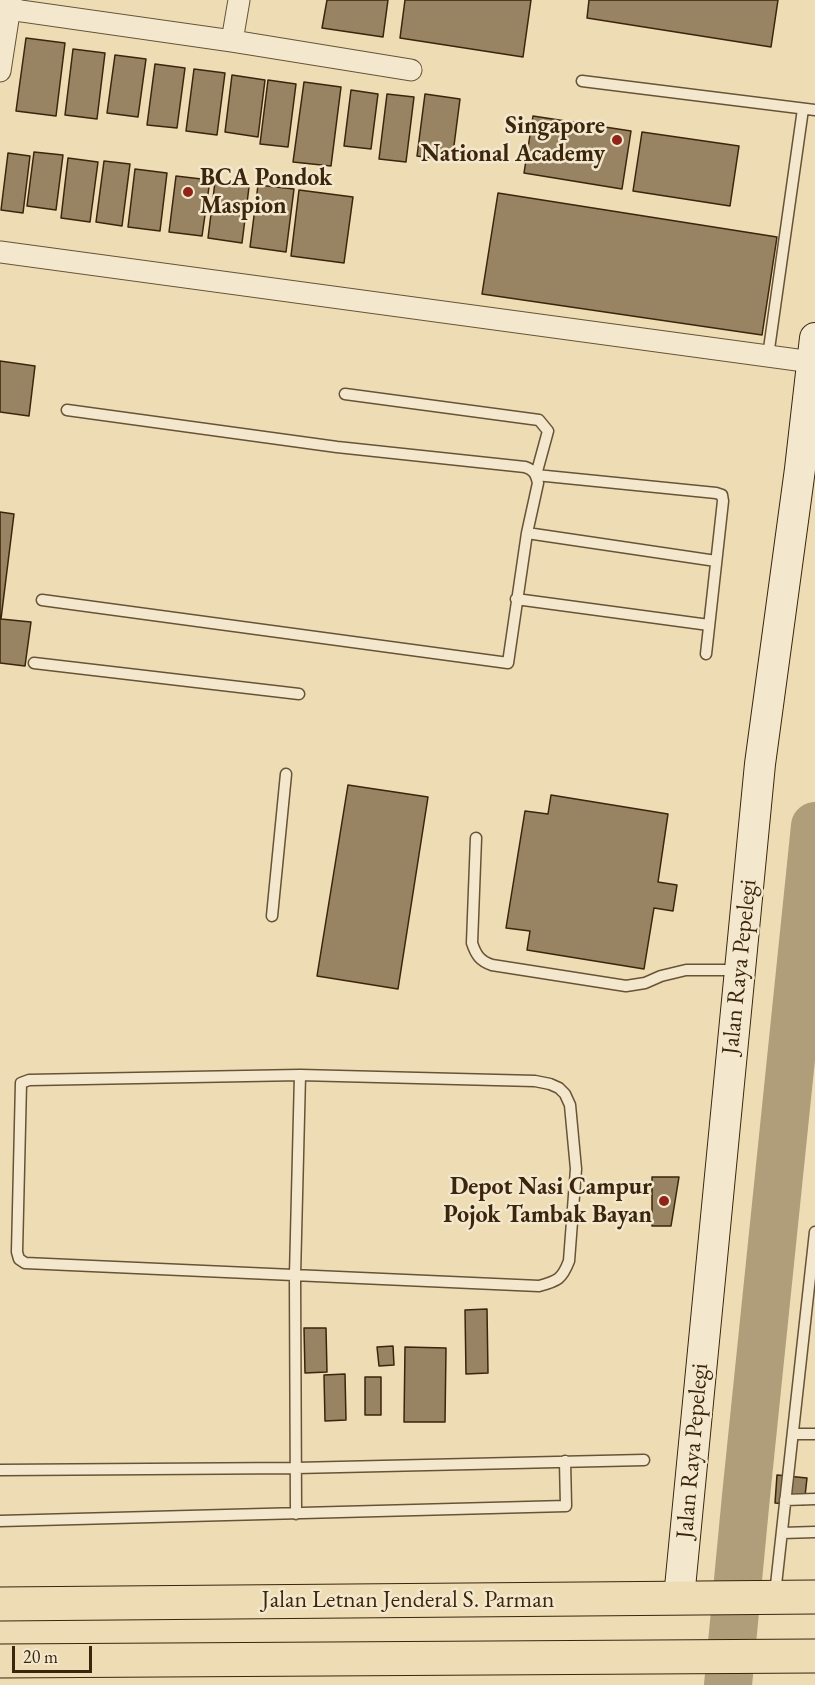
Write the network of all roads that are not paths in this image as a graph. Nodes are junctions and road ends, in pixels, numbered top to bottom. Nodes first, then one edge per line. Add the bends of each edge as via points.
1 (239, 0) edge
2 (7, 6) edge
3 (232, 41) junction
4 (0, 70) edge
5 (411, 70) dead end
6 (582, 81) dead end
7 (803, 109) junction
8 (815, 111) edge
9 (0, 252) edge
10 (813, 350) edge
11 (768, 356) junction
12 (345, 394) dead end
13 (67, 410) dead end
14 (808, 470) edge
15 (536, 475) junction
16 (527, 533) junction
17 (716, 561) junction
18 (516, 599) junction
19 (42, 600) dead end
20 (709, 625) junction
21 (706, 654) dead end
22 (34, 663) dead end
23 (299, 694) dead end
24 (285, 774) dead end
25 (476, 838) dead end
26 (272, 916) dead end
27 (740, 970) junction
28 (300, 1075) junction
29 (815, 1237) edge
30 (296, 1275) junction
31 (793, 1434) junction
32 (815, 1434) edge
33 (644, 1460) dead end
34 (566, 1461) junction
35 (296, 1468) junction
36 (0, 1470) edge
37 (815, 1499) edge
38 (785, 1500) junction
39 (296, 1514) junction
40 (0, 1521) edge
41 (815, 1532) edge
42 (782, 1533) junction
43 (815, 1597) edge
44 (679, 1598) junction
45 (774, 1598) junction
46 (0, 1604) edge
47 (815, 1656) edge
48 (0, 1661) edge

1 - 3 street
2 - 3 street
2 - 4 street
3 - 5 street
6 - 7 lane
7 - 8 lane
7 - 11 lane
9 - 11 street
10 - 11 street
10 - 14 street, Jalan Raya Pepelegi
12 - 15 lane via 539,420 548,431
13 - 15 lane via 337,447 525,467
14 - 27 street, Jalan Raya Pepelegi via 760,764
15 - 16 lane via 538,483
15 - 17 lane via 722,495
16 - 17 lane
16 - 18 lane
17 - 20 lane
18 - 19 lane via 508,663
18 - 20 lane
20 - 21 lane
22 - 23 lane
24 - 26 lane
25 - 27 lane via 472,943 482,962 626,986 686,970
27 - 44 street, Jalan Raya Pepelegi
28 - 30 lane
28 - 30 lane via 550,1084 565,1094 570,1105 576,1169 569,1261 555,1282 539,1286
28 - 30 lane via 21,1083 17,1229 17,1252 25,1263
29 - 31 lane
30 - 35 lane
31 - 32 lane
31 - 38 lane
33 - 34 lane
34 - 35 lane
34 - 39 lane via 566,1506
35 - 36 lane
35 - 39 lane
37 - 38 lane
38 - 42 lane
39 - 40 lane
41 - 42 lane
42 - 45 lane
43 - 45 highway, Jalan Letnan Jenderal S. Parman
44 - 45 highway, Jalan Letnan Jenderal S. Parman
44 - 46 highway, Jalan Letnan Jenderal S. Parman
47 - 48 highway

